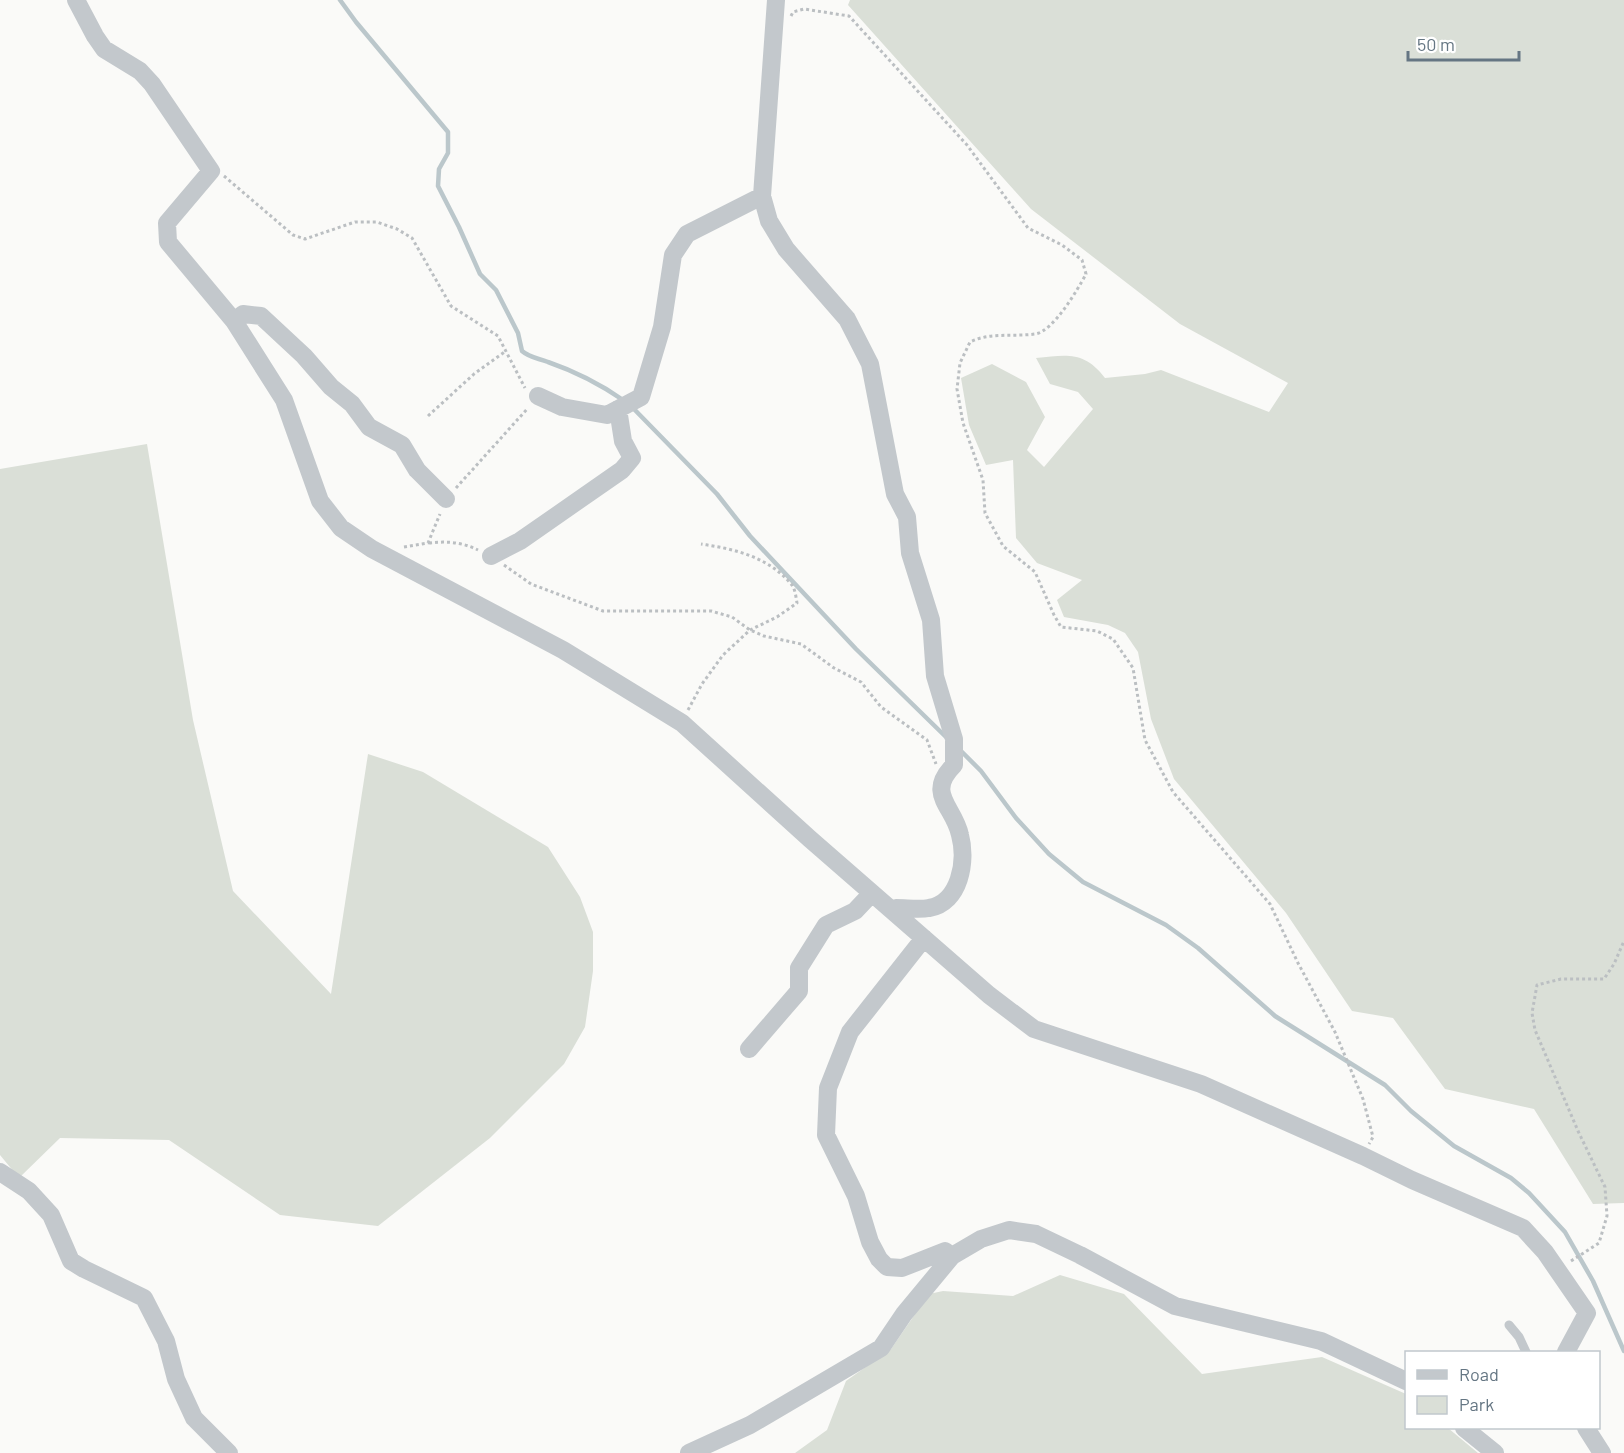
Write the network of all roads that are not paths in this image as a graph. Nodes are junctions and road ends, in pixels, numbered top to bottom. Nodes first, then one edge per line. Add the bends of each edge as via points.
1 (75, 0) edge
2 (776, 0) edge
3 (762, 196) junction
4 (234, 321) junction
5 (538, 396) road end
6 (618, 409) junction
7 (446, 500) road end
8 (491, 556) road end
9 (872, 893) junction
10 (893, 911) junction
11 (924, 938) junction
12 (749, 1048) dead end
13 (0, 1172) edge
14 (952, 1256) junction
15 (1509, 1324) dead end
16 (1525, 1351) edge
17 (1567, 1351) edge
18 (1405, 1380) edge
19 (1465, 1429) edge
20 (1587, 1429) edge
21 (229, 1453) edge
22 (689, 1453) edge
23 (1495, 1453) edge
24 (1602, 1453) edge

1 - 4 street via 104,49 140,70 152,84 211,171 166,224 168,242
2 - 3 street
3 - 6 street via 687,234 673,255 662,327 641,397
3 - 10 street via 769,221 786,249 847,319 870,364 895,494 906,517 910,553 931,620 935,676 954,739 954,765 941,786 942,800 960,834 962,858 957,886 946,902 929,908
4 - 7 street via 243,314 261,316 352,404 369,427 402,445 417,470
4 - 9 street via 284,400 320,501 341,528 372,549 564,650 682,723
5 - 6 street via 562,406 607,415
6 - 8 street via 623,441 632,458 622,471 520,541
9 - 10 street
9 - 12 street via 855,911 826,925 799,968 799,991
10 - 11 street
11 - 14 street via 850,1032 828,1088 826,1135 856,1196 879,1259 888,1267 902,1268 945,1251
11 - 17 street via 1034,1029 1201,1084 1523,1228 1545,1252 1587,1313
13 - 21 street via 29,1191 51,1215 71,1261 144,1298 166,1341 176,1379 194,1418
14 - 18 street via 981,1239 1009,1230 1036,1234 1175,1306 1321,1341
14 - 22 street via 881,1348 750,1425
15 - 16 lane
19 - 23 street
20 - 24 street

